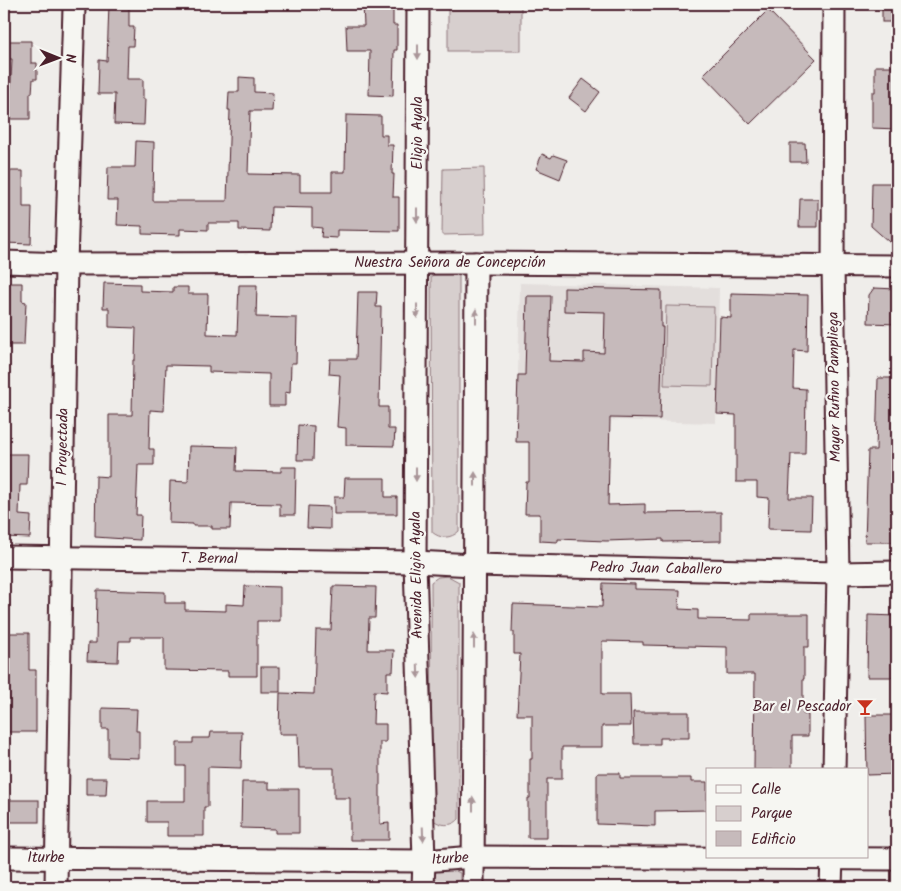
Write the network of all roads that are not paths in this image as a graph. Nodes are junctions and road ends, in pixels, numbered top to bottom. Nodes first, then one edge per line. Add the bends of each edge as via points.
1 (418, 4) edge
2 (834, 4) edge
3 (74, 8) dead end
4 (4, 262) edge
5 (417, 263) junction
6 (476, 263) junction
7 (66, 264) junction
8 (833, 266) junction
9 (897, 266) edge
10 (4, 557) edge
11 (61, 558) junction
12 (415, 562) junction
13 (474, 565) junction
14 (897, 572) edge
15 (838, 573) junction
16 (834, 768) edge
17 (473, 857) junction
18 (4, 858) edge
19 (56, 858) junction
20 (706, 858) edge
21 (832, 858) edge
22 (897, 859) edge
23 (424, 861) junction
24 (56, 887) edge
25 (423, 887) edge
26 (473, 887) edge
27 (831, 887) edge

1 -> 5 street, Eligio Ayala
2 - 8 street, Mayor Rufino Pampliega
3 - 7 street, 1 Proyectada
4 - 7 street, Nuestra Señora de Concepción
5 - 6 street, Nuestra Señora de Concepción
5 - 7 street, Nuestra Señora de Concepción
5 -> 12 street, Avenida Eligio Ayala
6 - 8 street, Nuestra Señora de Concepción
13 -> 6 street
7 - 11 street, 1 Proyectada
8 - 9 street, Nuestra Señora de Concepción
8 - 15 street, Mayor Rufino Pampliega
10 - 11 street, T. Bernal
11 - 12 street, T. Bernal
11 - 19 street, 1 Proyectada
12 - 13 street, Pedro Juan Caballero
12 -> 23 street, Avenida Eligio Ayala
13 - 15 street, Pedro Juan Caballero
17 -> 13 street
14 - 15 street, Pedro Juan Caballero
15 - 16 street, Mayor Rufino Pampliega
17 - 20 street, Iturbe
17 - 23 street, Iturbe
17 - 26 street
18 - 19 street, Iturbe
19 - 23 street, Iturbe
19 - 24 street, 1 Proyectada
21 - 22 street, Iturbe
21 - 27 street
23 - 25 street, Avenida Eligio Ayala

